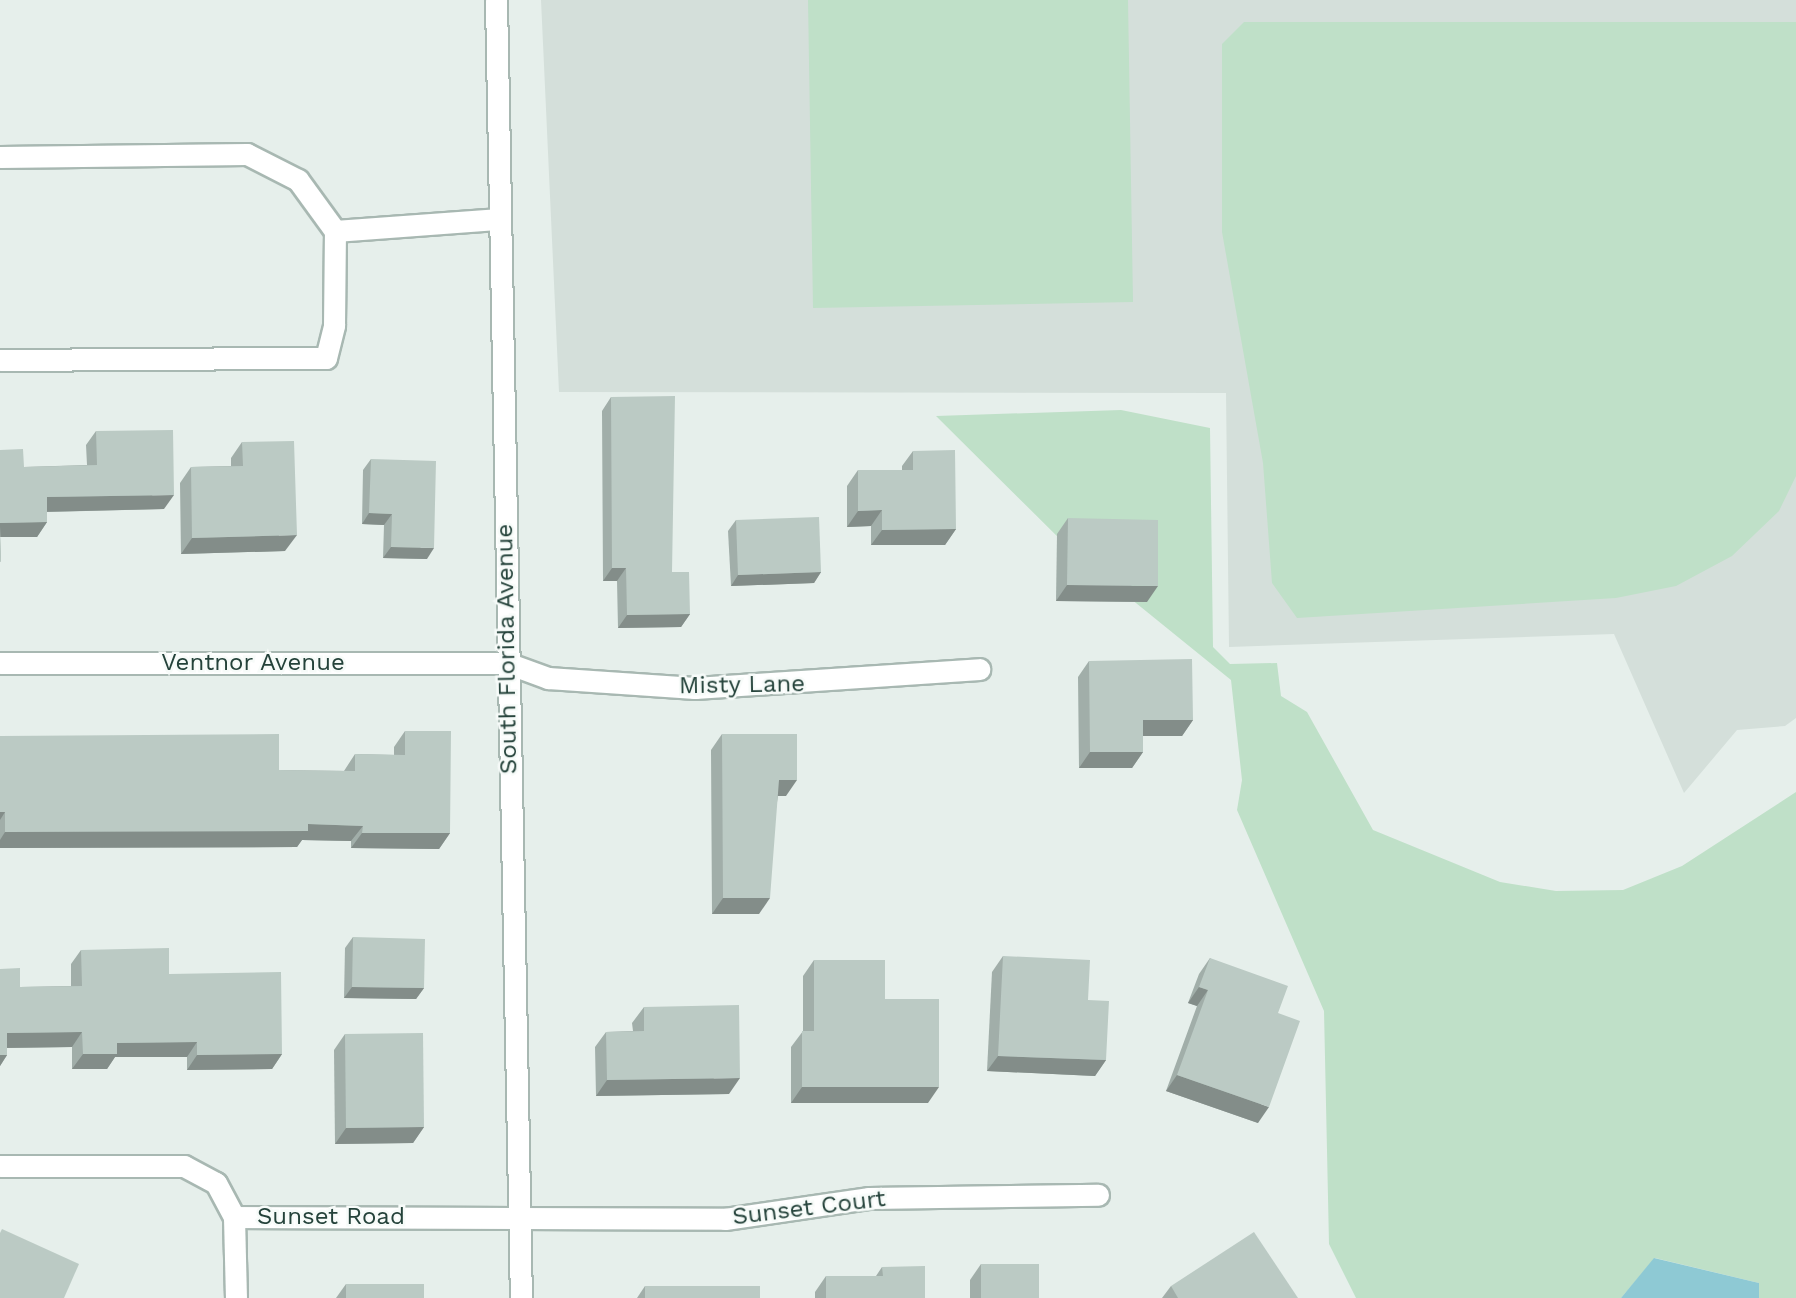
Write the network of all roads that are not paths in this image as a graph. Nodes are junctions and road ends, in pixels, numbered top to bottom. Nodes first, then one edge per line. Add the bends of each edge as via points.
1 (496, 0) edge
2 (0, 157) edge
3 (500, 219) junction
4 (335, 230) junction
5 (0, 360) edge
6 (0, 663) edge
7 (507, 663) junction
8 (979, 669) dead end
9 (0, 1166) edge
10 (1098, 1195) dead end
11 (234, 1217) junction
12 (520, 1217) junction
13 (236, 1298) edge
14 (521, 1298) edge

1 - 3 street, South Florida Avenue
2 - 4 street via 247,154 298,180
3 - 4 street
3 - 7 street, South Florida Avenue
4 - 5 street via 334,325 326,358
6 - 7 street, Ventnor Avenue
7 - 8 street, Misty Lane via 548,678 695,688
7 - 12 street, South Florida Avenue
9 - 11 street, Sunset Road via 184,1166 216,1183
10 - 12 street, Sunset Court via 869,1198 725,1219
11 - 12 street, Sunset Road
11 - 13 street
12 - 14 street, South Florida Avenue

